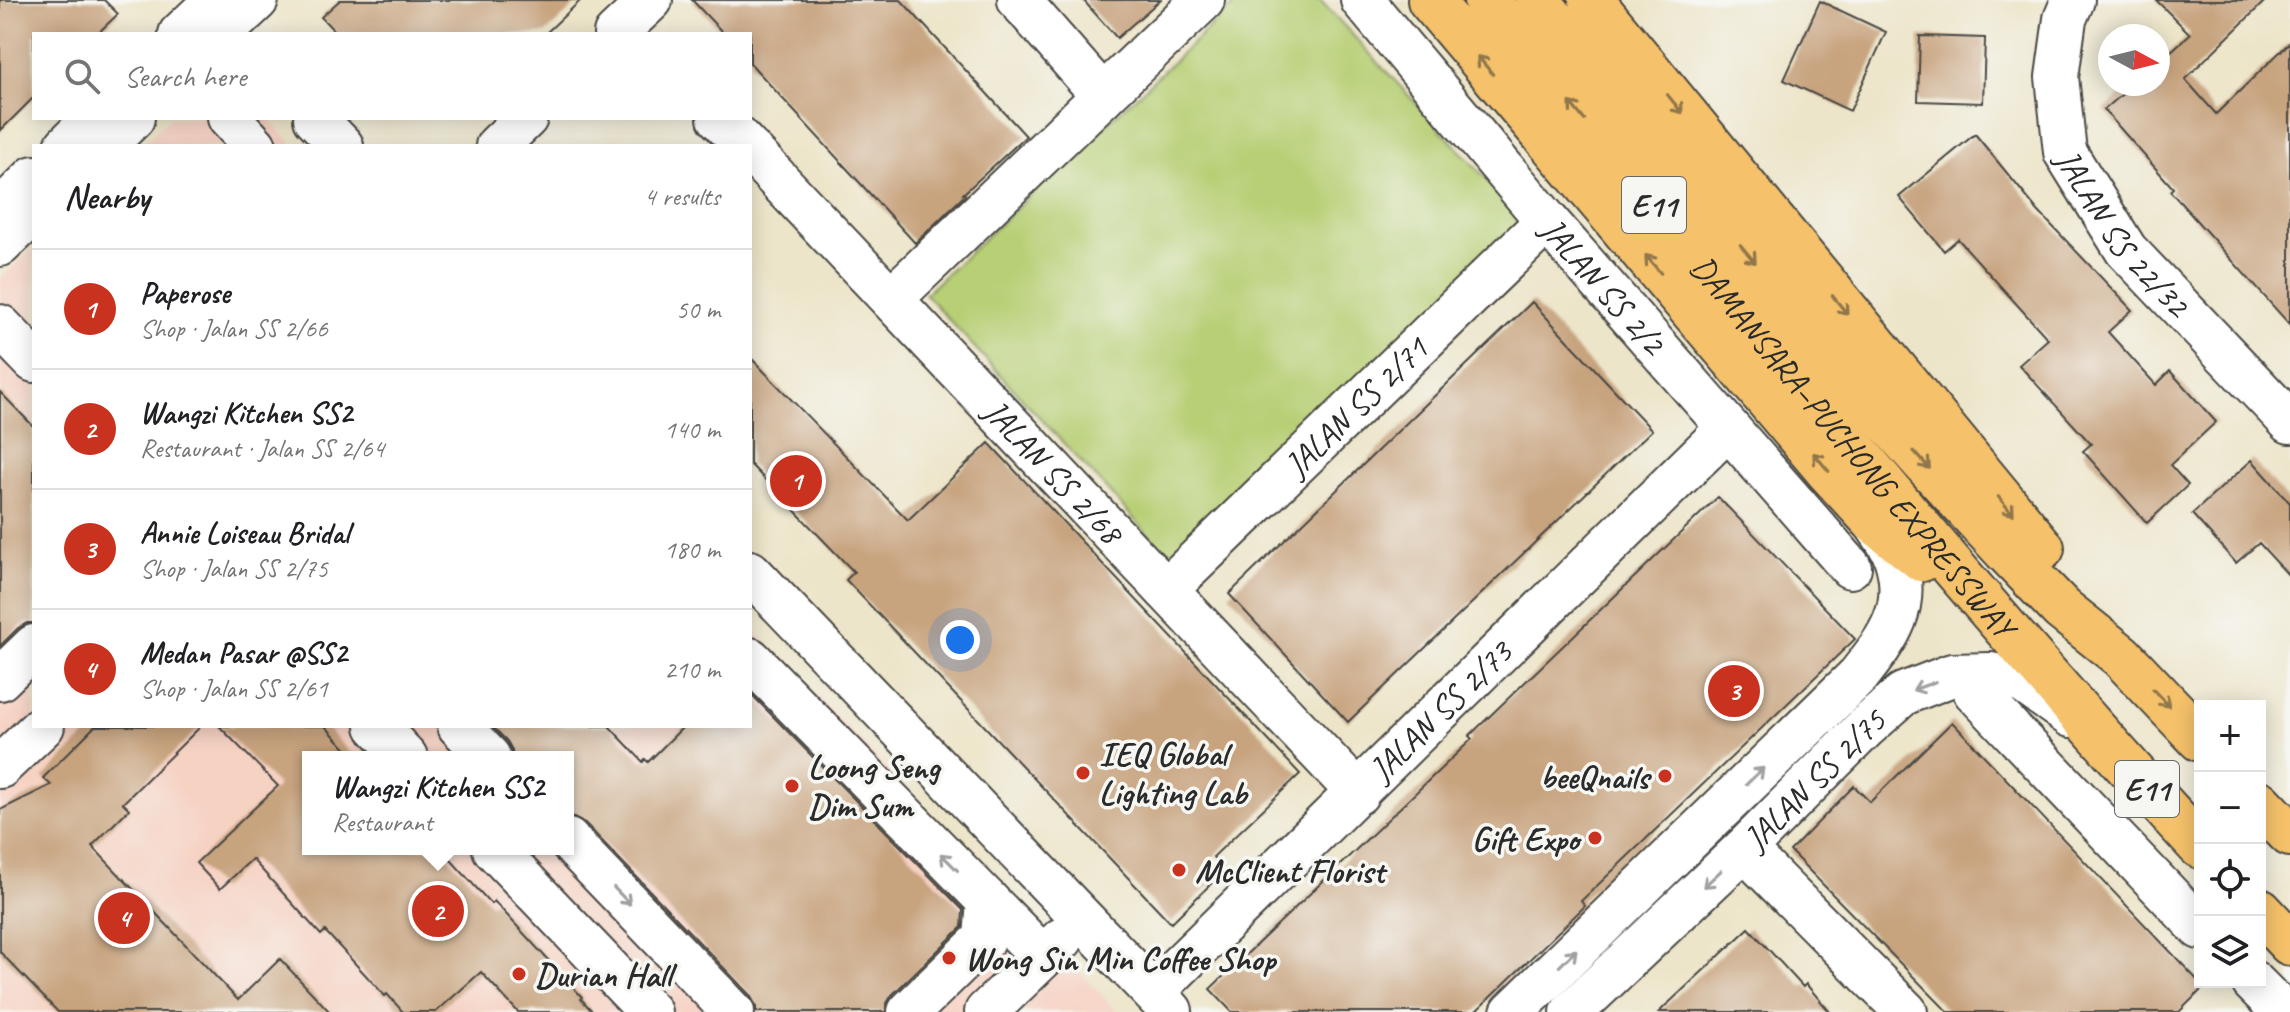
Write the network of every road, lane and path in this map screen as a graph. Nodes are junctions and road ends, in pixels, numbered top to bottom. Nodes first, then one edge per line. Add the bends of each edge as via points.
1 (1019, 0) edge
2 (1203, 0) edge
3 (1362, 0) edge
4 (1430, 0) edge
5 (1486, 0) edge
6 (1537, 0) edge
7 (1591, 0) edge
8 (1622, 0) edge
9 (2073, 0) edge
10 (1635, 56) junction
11 (1103, 96) junction
12 (92, 120) edge
13 (131, 120) edge
14 (231, 120) edge
15 (317, 120) edge
16 (524, 120) edge
17 (721, 120) edge
18 (68, 144) edge
19 (106, 144) edge
20 (253, 144) edge
21 (340, 144) edge
22 (499, 144) edge
23 (744, 144) edge
24 (752, 152) edge
25 (32, 183) edge
26 (1547, 221) junction
27 (19, 224) edge
28 (891, 299) junction
29 (0, 326) edge
30 (32, 359) edge
31 (0, 361) edge
32 (32, 391) edge
33 (1837, 395) junction
34 (2290, 422) edge
35 (1728, 428) junction
36 (1873, 520) junction
37 (1850, 567) dead end
38 (752, 574) edge
39 (1166, 590) junction
40 (1992, 615) junction
41 (32, 648) edge
42 (2121, 656) junction
43 (752, 661) edge
44 (0, 679) edge
45 (1974, 691) dead end
46 (41, 728) edge
47 (379, 728) edge
48 (461, 728) edge
49 (2095, 732) junction
50 (2194, 733) edge
51 (400, 751) edge
52 (483, 751) edge
53 (0, 767) edge
54 (1358, 793) junction
55 (2266, 809) edge
56 (2290, 834) edge
57 (2198, 844) edge
58 (574, 846) edge
59 (1744, 849) junction
60 (500, 855) edge
61 (988, 901) junction
62 (2265, 916) edge
63 (1082, 919) junction
64 (2194, 922) edge
65 (2290, 943) edge
66 (1043, 957) junction
67 (2259, 988) edge
68 (1162, 1002) edge
69 (650, 1012) edge
70 (733, 1012) edge
71 (909, 1012) edge
72 (986, 1012) edge
73 (1512, 1012) edge
74 (1572, 1012) edge
75 (1906, 1012) edge
76 (2283, 1012) edge

1 - 11 street
2 - 11 street
3 - 26 street, JALAN SS 2/2
36 -> 4 highway
33 -> 5 highway, DAMANSARA–PUCHONG EXPRESSWAY / E11
6 -> 33 highway, DAMANSARA–PUCHONG EXPRESSWAY / E11
7 - 10 highway
8 - 10 street
9 - 34 street, JALAN SS 22/32 via 2057,77 2065,152 2126,250
10 -> 42 highway via 2054,562
11 - 28 street
12 - 18 street
13 - 19 street
14 - 20 street
15 - 21 street
16 - 22 street
17 - 23 street, JALAN SS 2/68
24 - 28 street, JALAN SS 2/68
25 - 27 street
26 - 35 street, JALAN SS 2/2
26 - 39 street, JALAN SS 2/71
28 - 39 street, JALAN SS 2/68
29 - 30 street
31 - 32 street
33 - 40 highway, DAMANSARA–PUCHONG EXPRESSWAY / E11
33 -> 42 highway, DAMANSARA–PUCHONG EXPRESSWAY / E11 via 2062,609
35 - 37 street, JALAN SS 2/2
35 - 54 street, JALAN SS 2/73
36 - 40 highway
73 -> 36 street, JALAN SS 2/75 via 1859,675 1888,638 1898,613 1900,585 1895,556
38 - 63 street
39 - 54 street, JALAN SS 2/68
40 - 49 highway, DAMANSARA–PUCHONG EXPRESSWAY / E11
41 - 44 street
42 -> 50 highway, DAMANSARA–PUCHONG EXPRESSWAY / E11
61 -> 43 street
45 - 64 street
46 - 53 street
47 - 51 street
48 - 52 street
49 - 57 highway, DAMANSARA–PUCHONG EXPRESSWAY / E11
49 -> 59 street, JALAN SS 2/75 via 2023,682 1991,674 1952,675 1903,694
54 - 68 street, JALAN SS 2/73
55 - 56 highway
58 -> 70 street
59 -> 74 street, JALAN SS 2/75
59 - 75 street
60 - 69 street
61 - 66 street
61 - 71 street via 985,938
62 - 65 highway
63 - 66 street
63 - 68 street
66 - 72 street
67 - 76 street

